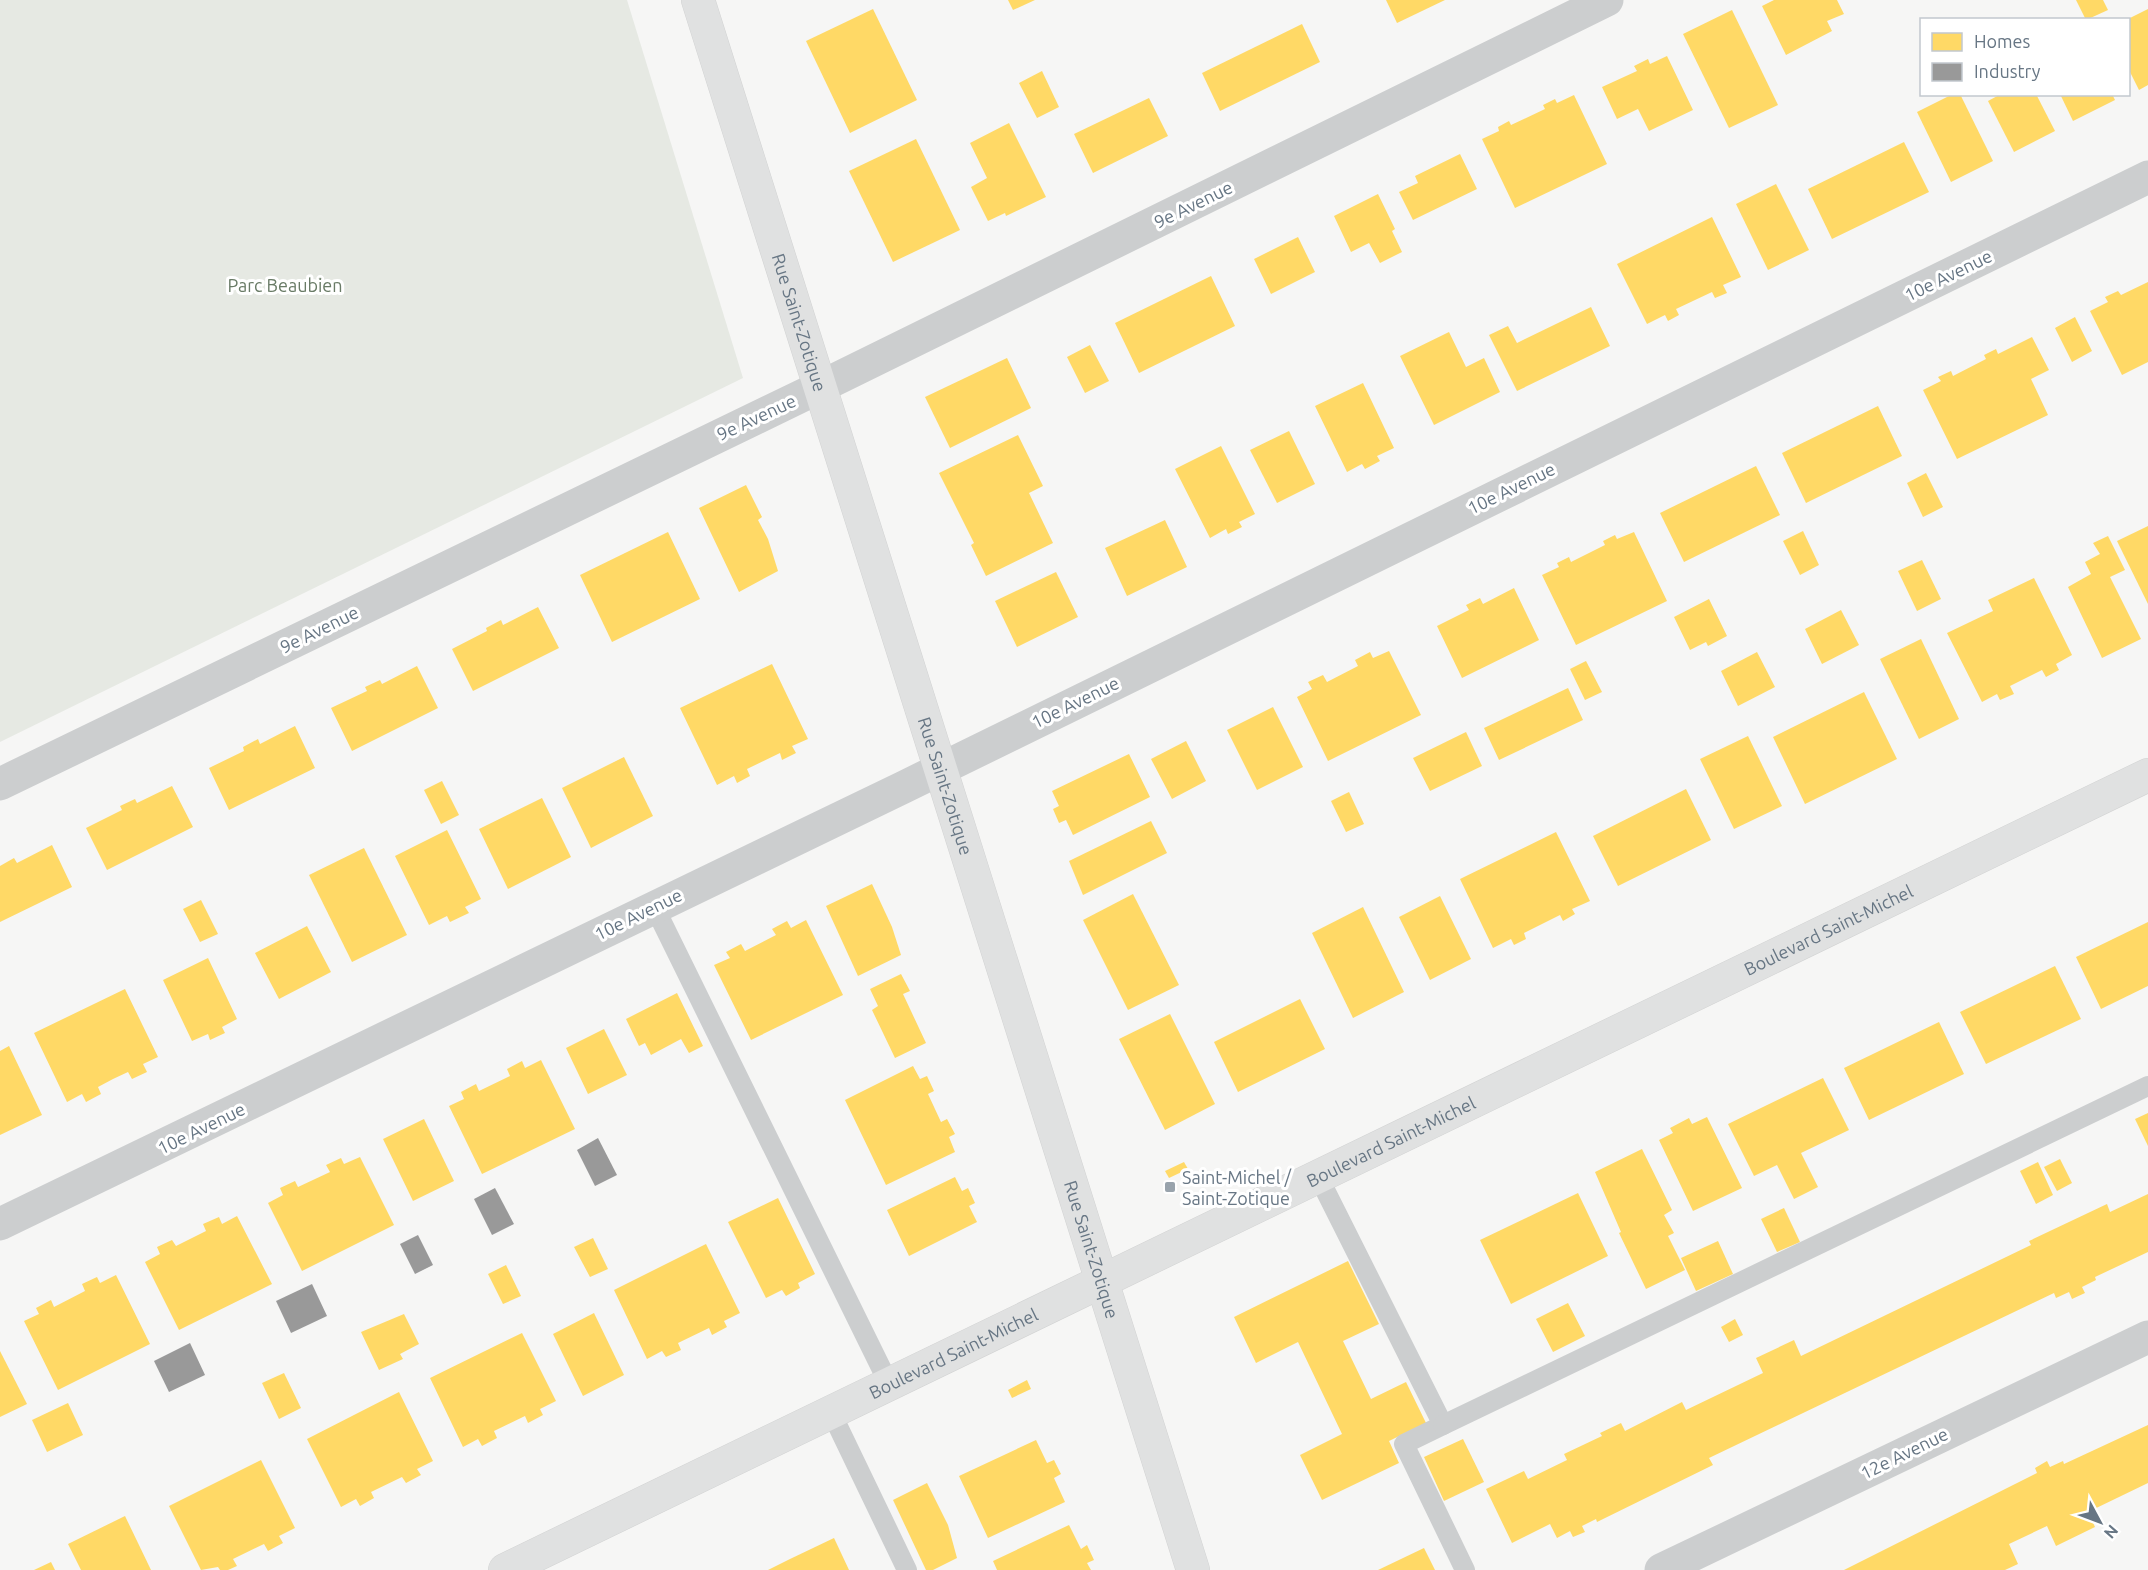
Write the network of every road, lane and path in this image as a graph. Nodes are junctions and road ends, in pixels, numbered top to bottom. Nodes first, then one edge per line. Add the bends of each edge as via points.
1 (1607, 0) edge
2 (704, 2) edge
3 (2148, 177) edge
4 (820, 387) junction
5 (940, 768) junction
6 (2148, 775) edge
7 (0, 784) edge
8 (654, 906) junction
9 (2148, 1086) edge
10 (1318, 1176) junction
11 (0, 1224) edge
12 (1102, 1280) junction
13 (2148, 1337) edge
14 (889, 1384) junction
15 (831, 1412) junction
16 (1443, 1425) junction
17 (505, 1570) edge
18 (907, 1570) edge
19 (1193, 1570) edge
20 (1465, 1570) edge
21 (1661, 1570) edge

1 - 4 street, 9e Avenue
2 - 4 main road, Rue Saint-Zotique
3 - 5 street, 10e Avenue
4 - 5 main road, Rue Saint-Zotique
4 - 7 street, 9e Avenue
5 - 8 street, 10e Avenue
5 - 12 main road, Rue Saint-Zotique
6 - 10 main road, Boulevard Saint-Michel
8 - 11 street, 10e Avenue
8 - 14 lane
9 - 16 lane
10 - 12 main road, Boulevard Saint-Michel
10 - 16 lane
12 - 14 main road, Boulevard Saint-Michel
12 - 19 main road, Rue Saint-Zotique
13 - 21 street, 12e Avenue
14 - 15 main road, Boulevard Saint-Michel
15 - 17 main road, Boulevard Saint-Michel
15 - 18 lane
16 - 20 lane via 1404,1444

